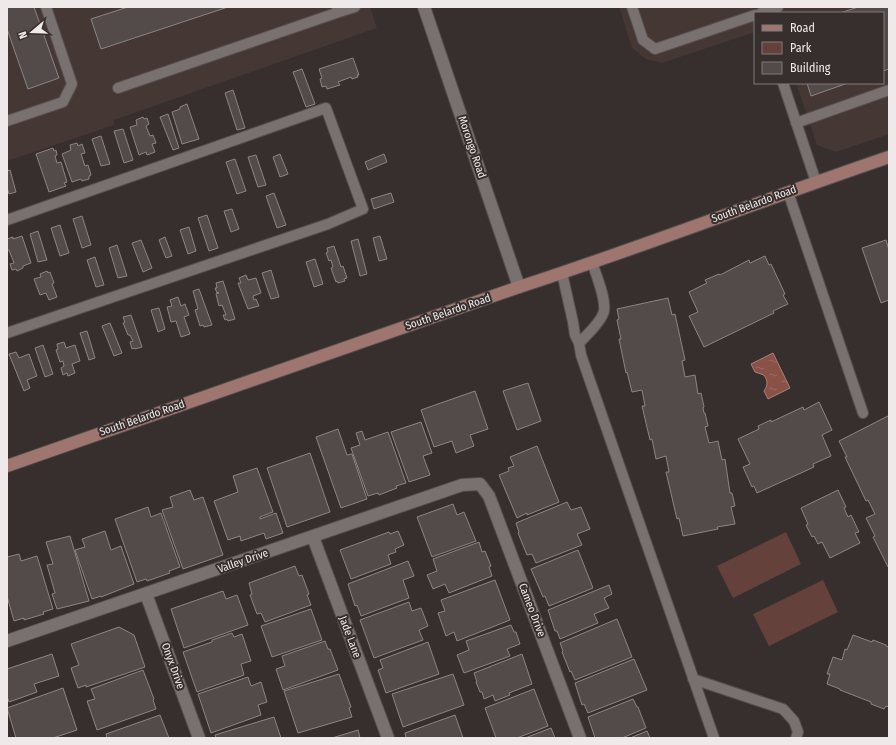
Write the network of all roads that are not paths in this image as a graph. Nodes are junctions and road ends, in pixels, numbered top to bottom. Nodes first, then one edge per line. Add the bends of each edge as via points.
1 (46, 7) edge
2 (355, 7) edge
3 (424, 7) edge
4 (632, 7) edge
5 (778, 7) edge
6 (338, 10) edge
7 (763, 12) edge
8 (754, 15) edge
9 (783, 84) edge
10 (118, 88) dead end
11 (889, 90) edge
12 (7, 121) edge
13 (796, 123) junction
14 (889, 157) edge
15 (816, 182) junction
16 (788, 192) junction
17 (7, 220) edge
18 (592, 262) junction
19 (562, 273) junction
20 (519, 287) junction
21 (7, 333) edge
22 (579, 343) junction
23 (863, 413) dead end
24 (7, 466) edge
25 (480, 484) joint
26 (313, 537) junction
27 (146, 594) junction
28 (7, 642) edge
29 (693, 679) junction
30 (199, 738) edge
31 (388, 738) edge
32 (580, 738) edge
33 (714, 738) edge
34 (796, 738) edge

1 - 12 lane via 72,84 63,102
2 - 6 lane
3 - 20 street, Morongo Road
4 - 8 lane via 643,40 655,49
5 - 7 lane
6 - 10 lane
9 - 13 lane
11 - 13 lane
13 - 15 lane
14 - 15 street, South Belardo Road
15 - 16 street, South Belardo Road
16 - 18 street, South Belardo Road
16 - 23 lane
17 - 21 lane via 326,108 363,209 328,224
18 - 19 street, South Belardo Road
18 - 22 lane via 604,310 599,320
19 - 20 street, South Belardo Road
19 - 22 lane via 574,335
20 - 24 street, South Belardo Road
22 - 29 lane via 580,355
25 - 26 street, Valley Drive via 462,485
25 - 32 street, Cameo Drive via 490,496
26 - 27 street, Valley Drive
26 - 31 street, Jade Lane
27 - 28 street, Valley Drive
27 - 30 street, Onyx Drive
29 - 33 lane
29 - 34 lane via 783,709 794,721 798,732

